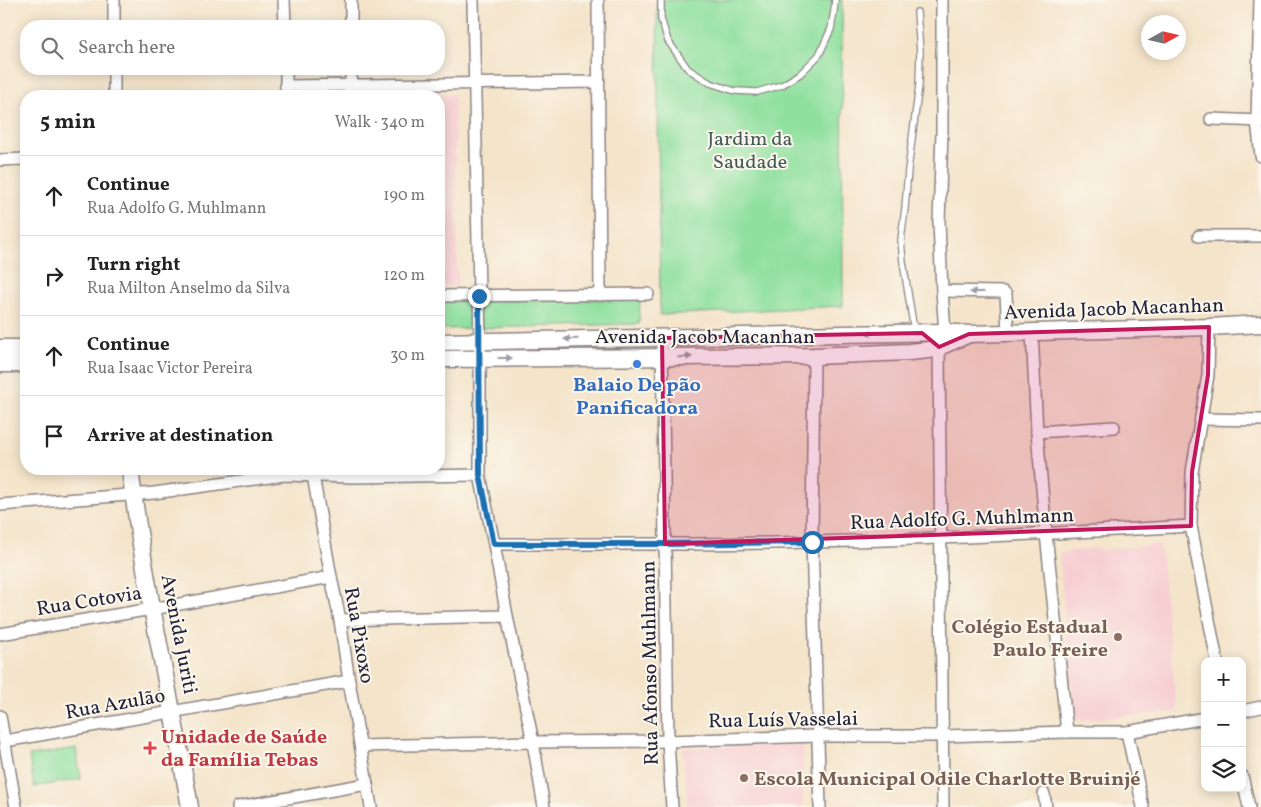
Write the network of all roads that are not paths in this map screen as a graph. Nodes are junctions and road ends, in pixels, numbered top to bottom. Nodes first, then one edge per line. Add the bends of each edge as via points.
1 (114, 0) edge
2 (284, 0) edge
3 (350, 0) edge
4 (473, 0) edge
5 (598, 0) edge
6 (661, 0) edge
7 (834, 0) edge
8 (942, 0) edge
9 (1260, 0) edge
10 (917, 12) dead end
11 (114, 20) edge
12 (285, 20) edge
13 (351, 20) edge
14 (114, 75) edge
15 (286, 75) edge
16 (351, 75) edge
17 (598, 82) junction
18 (475, 84) junction
19 (114, 90) edge
20 (286, 90) edge
21 (351, 90) edge
22 (369, 90) edge
23 (1210, 119) dead end
24 (1259, 121) edge
25 (1261, 156) edge
26 (20, 159) edge
27 (0, 160) edge
28 (1199, 236) dead end
29 (1261, 236) edge
30 (942, 292) junction
31 (648, 294) dead end
32 (600, 295) junction
33 (445, 296) edge
34 (479, 296) junction
35 (1261, 324) edge
36 (1209, 327) junction
37 (1032, 332) junction
38 (918, 333) junction
39 (1008, 333) junction
40 (662, 338) junction
41 (942, 340) junction
42 (445, 342) edge
43 (480, 342) junction
44 (0, 348) edge
45 (20, 348) edge
46 (814, 356) junction
47 (480, 358) junction
48 (662, 358) junction
49 (445, 359) edge
50 (0, 364) edge
51 (20, 364) edge
52 (1201, 419) junction
53 (1261, 420) edge
54 (1114, 427) dead end
55 (1037, 432) junction
56 (445, 474) edge
57 (131, 475) edge
58 (291, 475) edge
59 (313, 475) edge
60 (480, 475) junction
61 (133, 494) junction
62 (0, 506) edge
63 (1191, 526) junction
64 (1046, 534) junction
65 (941, 538) junction
66 (812, 542) junction
67 (494, 544) junction
68 (665, 544) junction
69 (331, 577) junction
70 (152, 609) junction
71 (507, 616) junction
72 (340, 620) junction
73 (0, 634) edge
74 (1216, 657) edge
75 (349, 681) junction
76 (1261, 707) edge
77 (1246, 710) edge
78 (173, 712) junction
79 (0, 716) edge
80 (1201, 719) edge
81 (1067, 732) junction
82 (1127, 732) junction
83 (817, 736) junction
84 (942, 736) junction
85 (4, 740) junction
86 (668, 741) junction
87 (533, 742) junction
88 (360, 746) junction
89 (367, 784) junction
90 (1246, 792) edge
91 (1044, 794) dead end
92 (16, 807) edge
93 (190, 807) edge
94 (238, 807) edge
95 (371, 807) edge
96 (544, 807) edge
97 (672, 807) edge
98 (820, 807) edge
99 (943, 807) edge
100 (1046, 807) edge
101 (1143, 807) edge
102 (1249, 807) edge

1 - 11 street
2 - 12 street
3 - 13 street
4 - 18 street
5 - 17 street
6 - 7 lane via 661,19 668,41 688,69 710,84 736,91 757,92 782,85 800,74 819,55 831,30
8 - 30 street via 939,222
9 - 24 street
10 - 38 lane via 919,85 901,240
14 - 19 street
15 - 20 street
16 - 21 street
17 - 18 street
17 - 32 street
18 - 22 street
18 - 34 street
23 - 24 street
24 - 25 street
26 - 27 street
28 - 29 street
39 -> 30 street via 1007,299 1003,292
30 - 41 street
31 - 32 street
32 - 34 street
33 - 34 street
34 - 43 street
35 - 36 main road, Avenida Jacob Macanhan
36 - 37 main road, Avenida Jacob Macanhan
36 - 52 street via 1208,374
37 - 39 main road, Avenida Jacob Macanhan
37 - 55 street
38 -> 40 main road, Avenida Jacob Macanhan
38 - 41 main road via 934,341
39 - 41 main road, Avenida Jacob Macanhan via 969,334
40 -> 43 main road, Avenida Jacob Macanhan
40 - 48 street, Rua Afonso Muhlmann
41 - 46 main road, Avenida Jacob Macanhan via 929,350
41 - 65 street
42 - 43 main road, Avenida Jacob Macanhan
43 - 47 street
44 - 45 main road
48 -> 46 main road, Avenida Jacob Macanhan
46 - 66 street
47 -> 48 main road, Avenida Jacob Macanhan
47 - 49 main road, Avenida Jacob Macanhan
47 - 60 street
48 - 68 street, Rua Afonso Muhlmann
50 - 51 main road
52 - 53 street
52 - 63 street via 1192,472
54 - 55 street
55 - 64 street
56 - 60 street
57 - 61 main road, Avenida Juriti
58 - 61 street
59 - 69 street, Rua Pixoxo
60 - 67 street
61 - 62 street
61 - 70 main road, Avenida Juriti
63 - 64 street, Rua Adolfo G. Muhlmann
63 - 74 street
64 - 65 street, Rua Adolfo G. Muhlmann
64 - 81 street
65 - 66 street, Rua Adolfo G. Muhlmann
65 - 84 street
66 - 68 street, Rua Adolfo G. Muhlmann
66 - 83 street
67 - 68 street, Rua Adolfo G. Muhlmann
67 - 71 street
68 - 86 street, Rua Afonso Muhlmann
69 - 70 street, Rua Cotovia
69 - 72 street, Rua Pixoxo
70 - 73 street, Rua Cotovia
70 - 78 main road, Avenida Juriti
71 - 72 street
71 - 87 street
72 - 75 street, Rua Pixoxo
75 - 78 street, Rua Azulão
75 - 88 street, Rua Pixoxo
76 - 77 street
78 - 85 street, Rua Azulão
78 - 93 main road, Avenida Juriti
79 - 85 street
80 - 82 street, Rua Luís Vasselai
81 - 82 street, Rua Luís Vasselai
81 - 84 street, Rua Luís Vasselai
82 - 101 street
83 - 84 street, Rua Luís Vasselai
83 - 86 street, Rua Luís Vasselai
83 - 98 street
84 - 99 street
85 - 92 street
86 - 87 street, Rua Luís Vasselai
86 - 97 street, Rua Afonso Muhlmann
87 - 88 street, Rua Luís Vasselai
87 - 96 street
88 - 89 street, Rua Pixoxo
89 - 94 street
89 - 95 street, Rua Pixoxo
90 - 102 street
91 - 100 street

